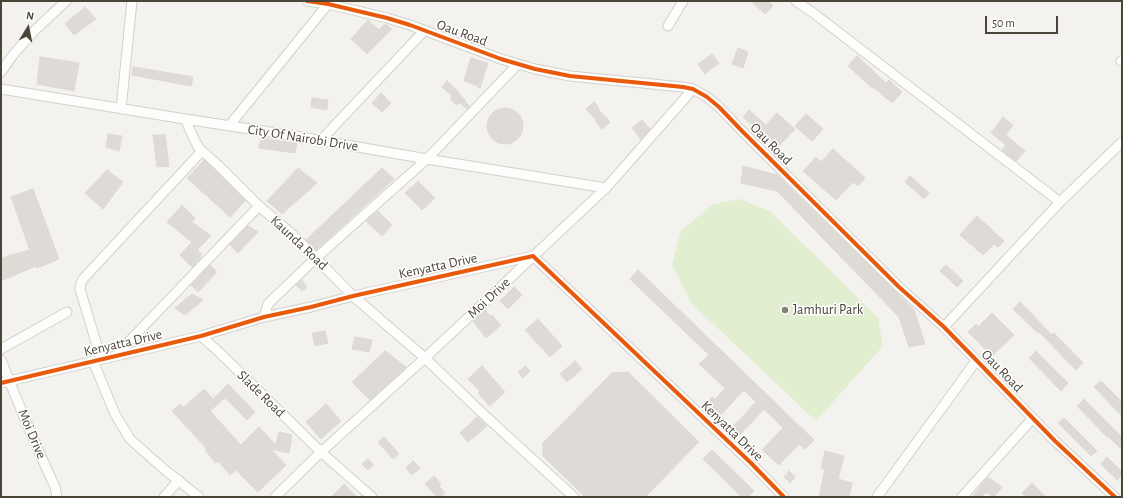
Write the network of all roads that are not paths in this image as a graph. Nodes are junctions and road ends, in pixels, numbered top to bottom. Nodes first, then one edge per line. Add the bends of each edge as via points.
1 (66, 1) edge
2 (132, 1) edge
3 (307, 1) edge
4 (683, 1) edge
5 (796, 1) edge
6 (328, 4) junction
7 (668, 26) dead end
8 (424, 31) junction
9 (518, 64) junction
10 (1, 72) edge
11 (1, 89) edge
12 (693, 89) junction
13 (121, 109) junction
14 (185, 119) junction
15 (230, 126) junction
16 (321, 140) junction
17 (1122, 142) edge
18 (202, 151) junction
19 (427, 159) junction
20 (606, 188) junction
21 (1060, 202) junction
22 (259, 206) junction
23 (533, 256) junction
24 (316, 258) junction
25 (353, 296) junction
26 (67, 312) dead end
27 (264, 317) junction
28 (944, 327) junction
29 (201, 336) junction
30 (1, 349) edge
31 (116, 356) junction
32 (425, 358) junction
33 (1, 360) edge
34 (97, 360) junction
35 (976, 360) junction
36 (5, 382) edge
37 (1033, 418) junction
38 (321, 452) junction
39 (179, 480) junction
40 (57, 497) edge
41 (164, 497) edge
42 (199, 497) edge
43 (275, 497) edge
44 (372, 497) edge
45 (574, 497) edge
46 (783, 497) edge
47 (877, 497) edge
48 (962, 497) edge
49 (1115, 497) edge

1 - 10 street via 33,32
2 - 13 street
3 - 6 street, Oau Road
4 - 7 street
5 - 21 street
6 - 8 street, Oau Road via 387,18
6 - 15 street
8 - 9 street, Oau Road
8 - 16 street
9 - 12 street, Oau Road via 570,76
9 - 19 street
11 - 13 street, City Of Nairobi Drive
12 - 20 street, Moi Drive
12 - 28 street, Oau Road via 720,107 899,287
13 - 14 street, City Of Nairobi Drive
14 - 15 street, City Of Nairobi Drive
14 - 18 street, Kaunda Road via 196,145
15 - 16 street, City Of Nairobi Drive
16 - 19 street, City Of Nairobi Drive
17 - 21 street
18 - 22 street, Kaunda Road
18 - 34 street via 83,279 80,289
19 - 20 street, City Of Nairobi Drive
19 - 24 street
20 - 23 street, Moi Drive
21 - 28 street
22 - 24 street, Kaunda Road
22 - 31 street
23 - 25 street, Kenyatta Drive
23 - 32 street, Moi Drive
23 - 46 street, Kenyatta Drive
24 - 25 street, Kaunda Road
24 - 27 street via 268,304
25 - 27 street, Kenyatta Drive
25 - 32 street, Kaunda Road
26 - 30 street
27 - 29 street, Kenyatta Drive
28 - 35 street, Oau Road
29 - 31 street, Kenyatta Drive
29 - 38 street, Slade Road
31 - 34 street, Kenyatta Drive
32 - 38 street, Moi Drive
32 - 45 street, Kaunda Road
33 - 36 street
34 - 36 street, Kenyatta Drive
34 - 39 street via 115,414 130,438
35 - 37 street, Oau Road
35 - 47 street
36 - 40 street, Moi Drive via 55,487
37 - 48 street
37 - 49 street, Oau Road
38 - 43 street, Moi Drive
38 - 44 street, Slade Road
39 - 41 street
39 - 42 street

